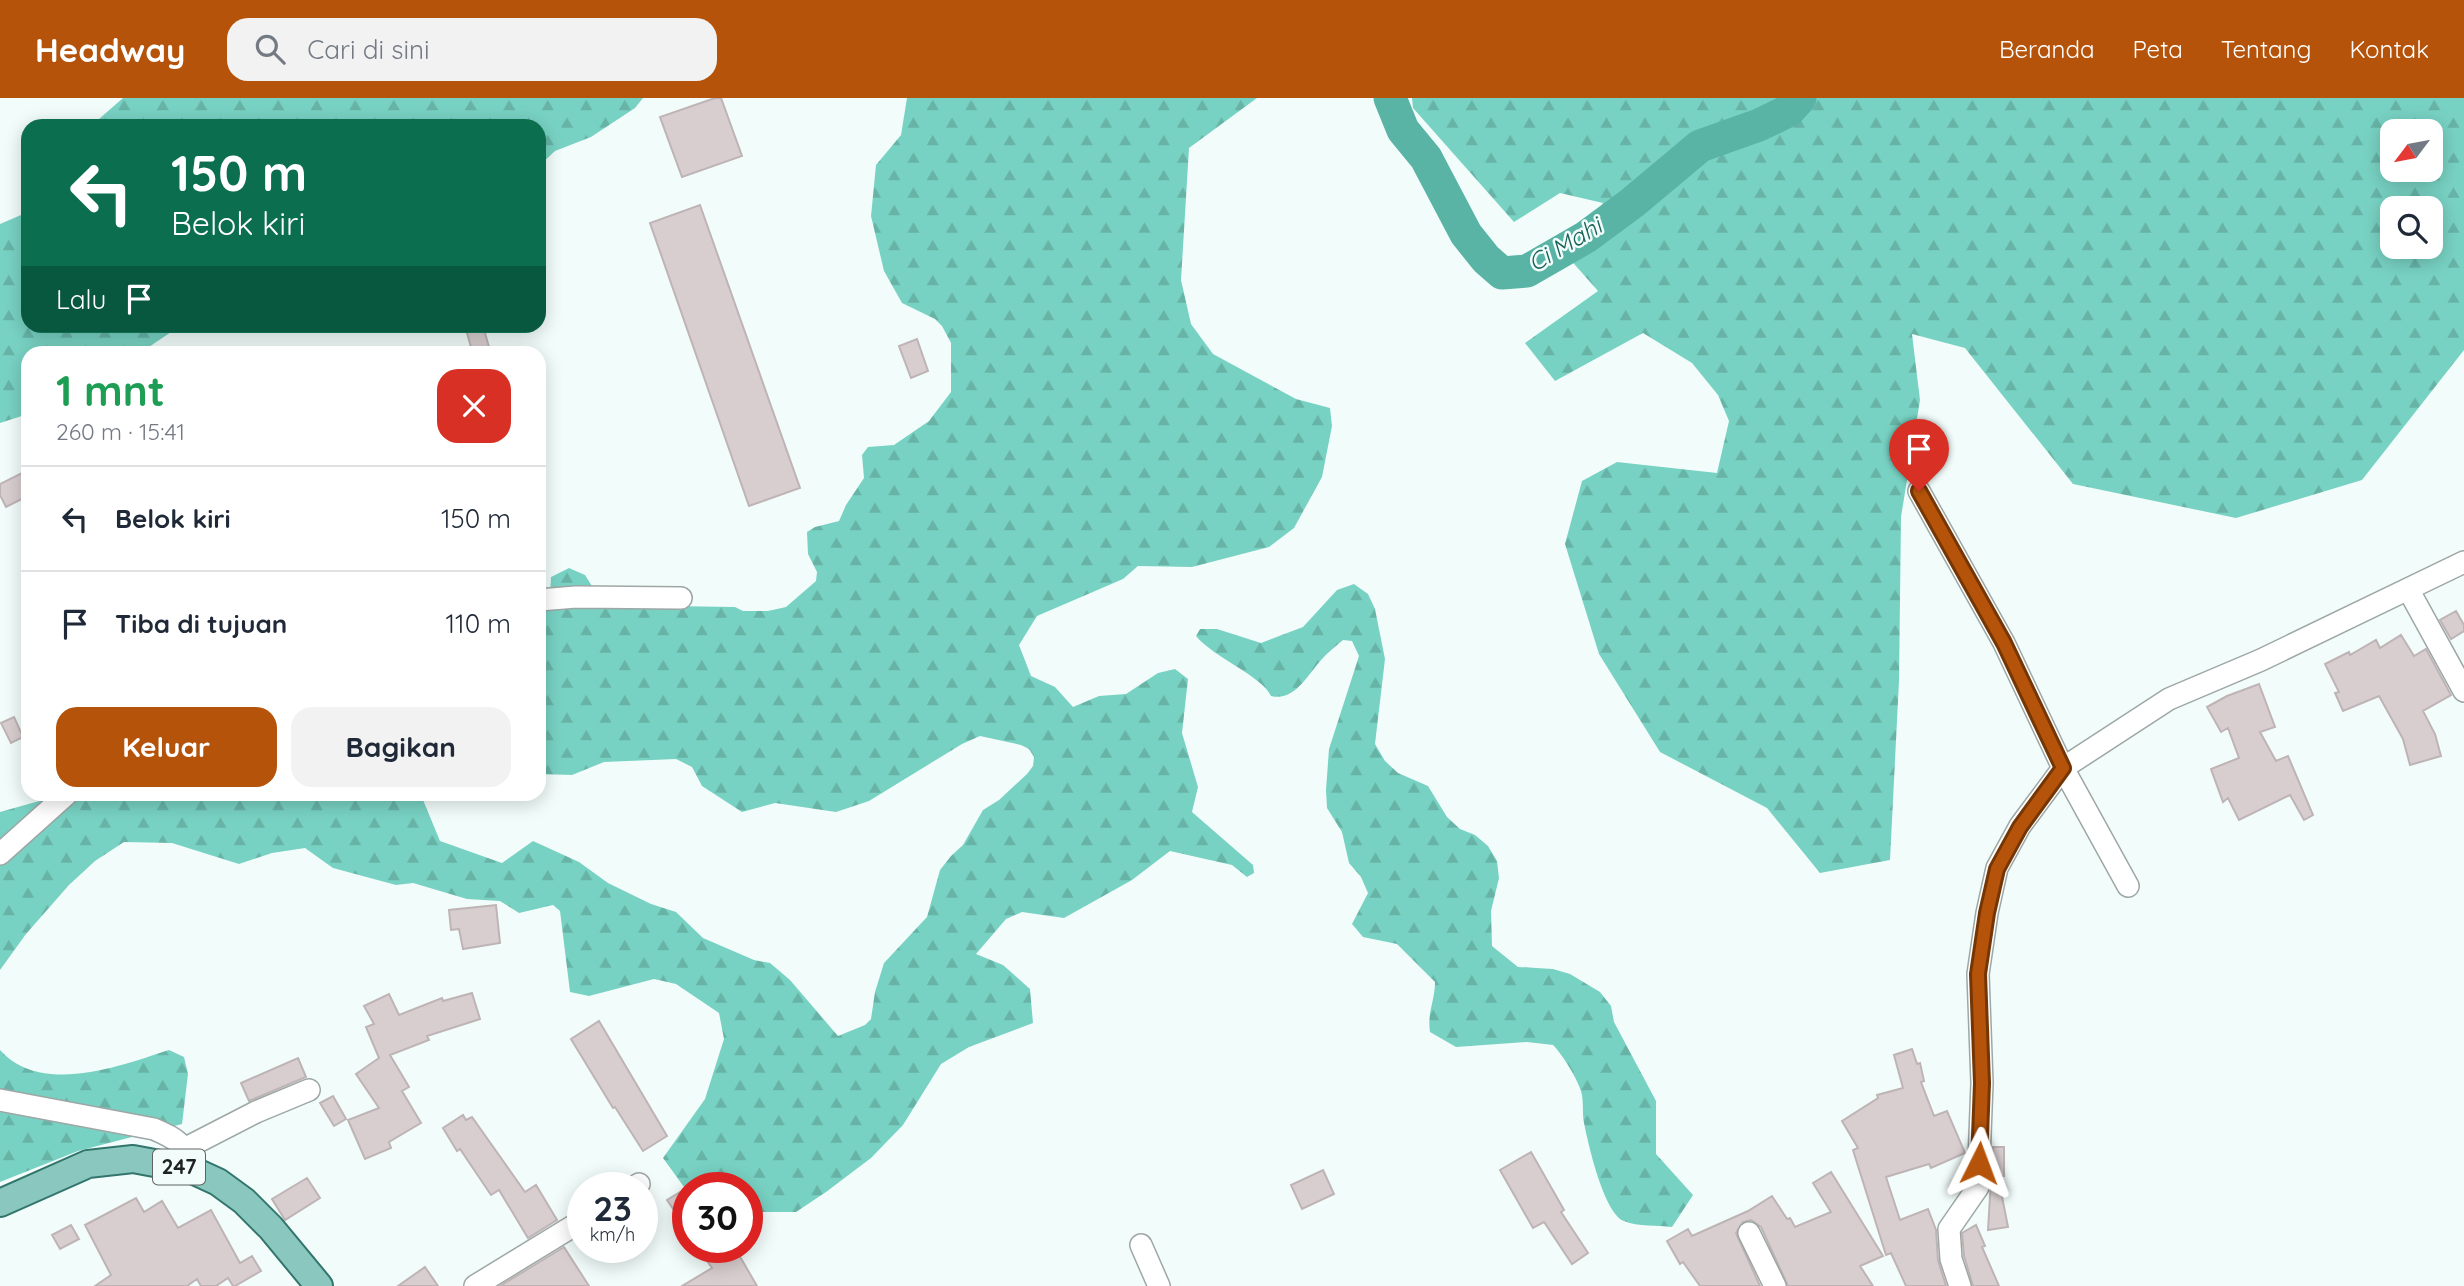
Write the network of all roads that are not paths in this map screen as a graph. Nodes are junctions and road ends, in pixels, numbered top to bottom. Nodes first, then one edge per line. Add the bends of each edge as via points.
1 (1919, 491) dead end
2 (2464, 562) edge
3 (2409, 589) junction
4 (681, 598) dead end
5 (546, 600) edge
6 (2464, 691) edge
7 (2063, 768) junction
8 (59, 801) edge
9 (0, 854) edge
10 (2128, 886) dead end
11 (309, 1090) dead end
12 (0, 1100) edge
13 (189, 1159) junction
14 (0, 1203) edge
15 (567, 1230) edge
16 (1749, 1233) dead end
17 (1141, 1245) dead end
18 (319, 1286) edge
19 (475, 1286) edge
20 (1159, 1286) edge
21 (1775, 1286) edge
22 (1960, 1286) edge

1 - 7 street via 2004,643
2 - 3 street
3 - 6 street
3 - 7 street via 2169,699
4 - 5 street
7 - 10 street
7 - 22 street via 2020,827 1997,869 1987,913 1978,974 1982,1083 1978,1187 1949,1229
8 - 9 street
11 - 13 street via 256,1112
12 - 13 street via 154,1129 174,1137
13 - 14 main road, 247 via 88,1164
13 - 18 main road, 247 via 244,1201
15 - 19 street
16 - 21 street
17 - 20 street

